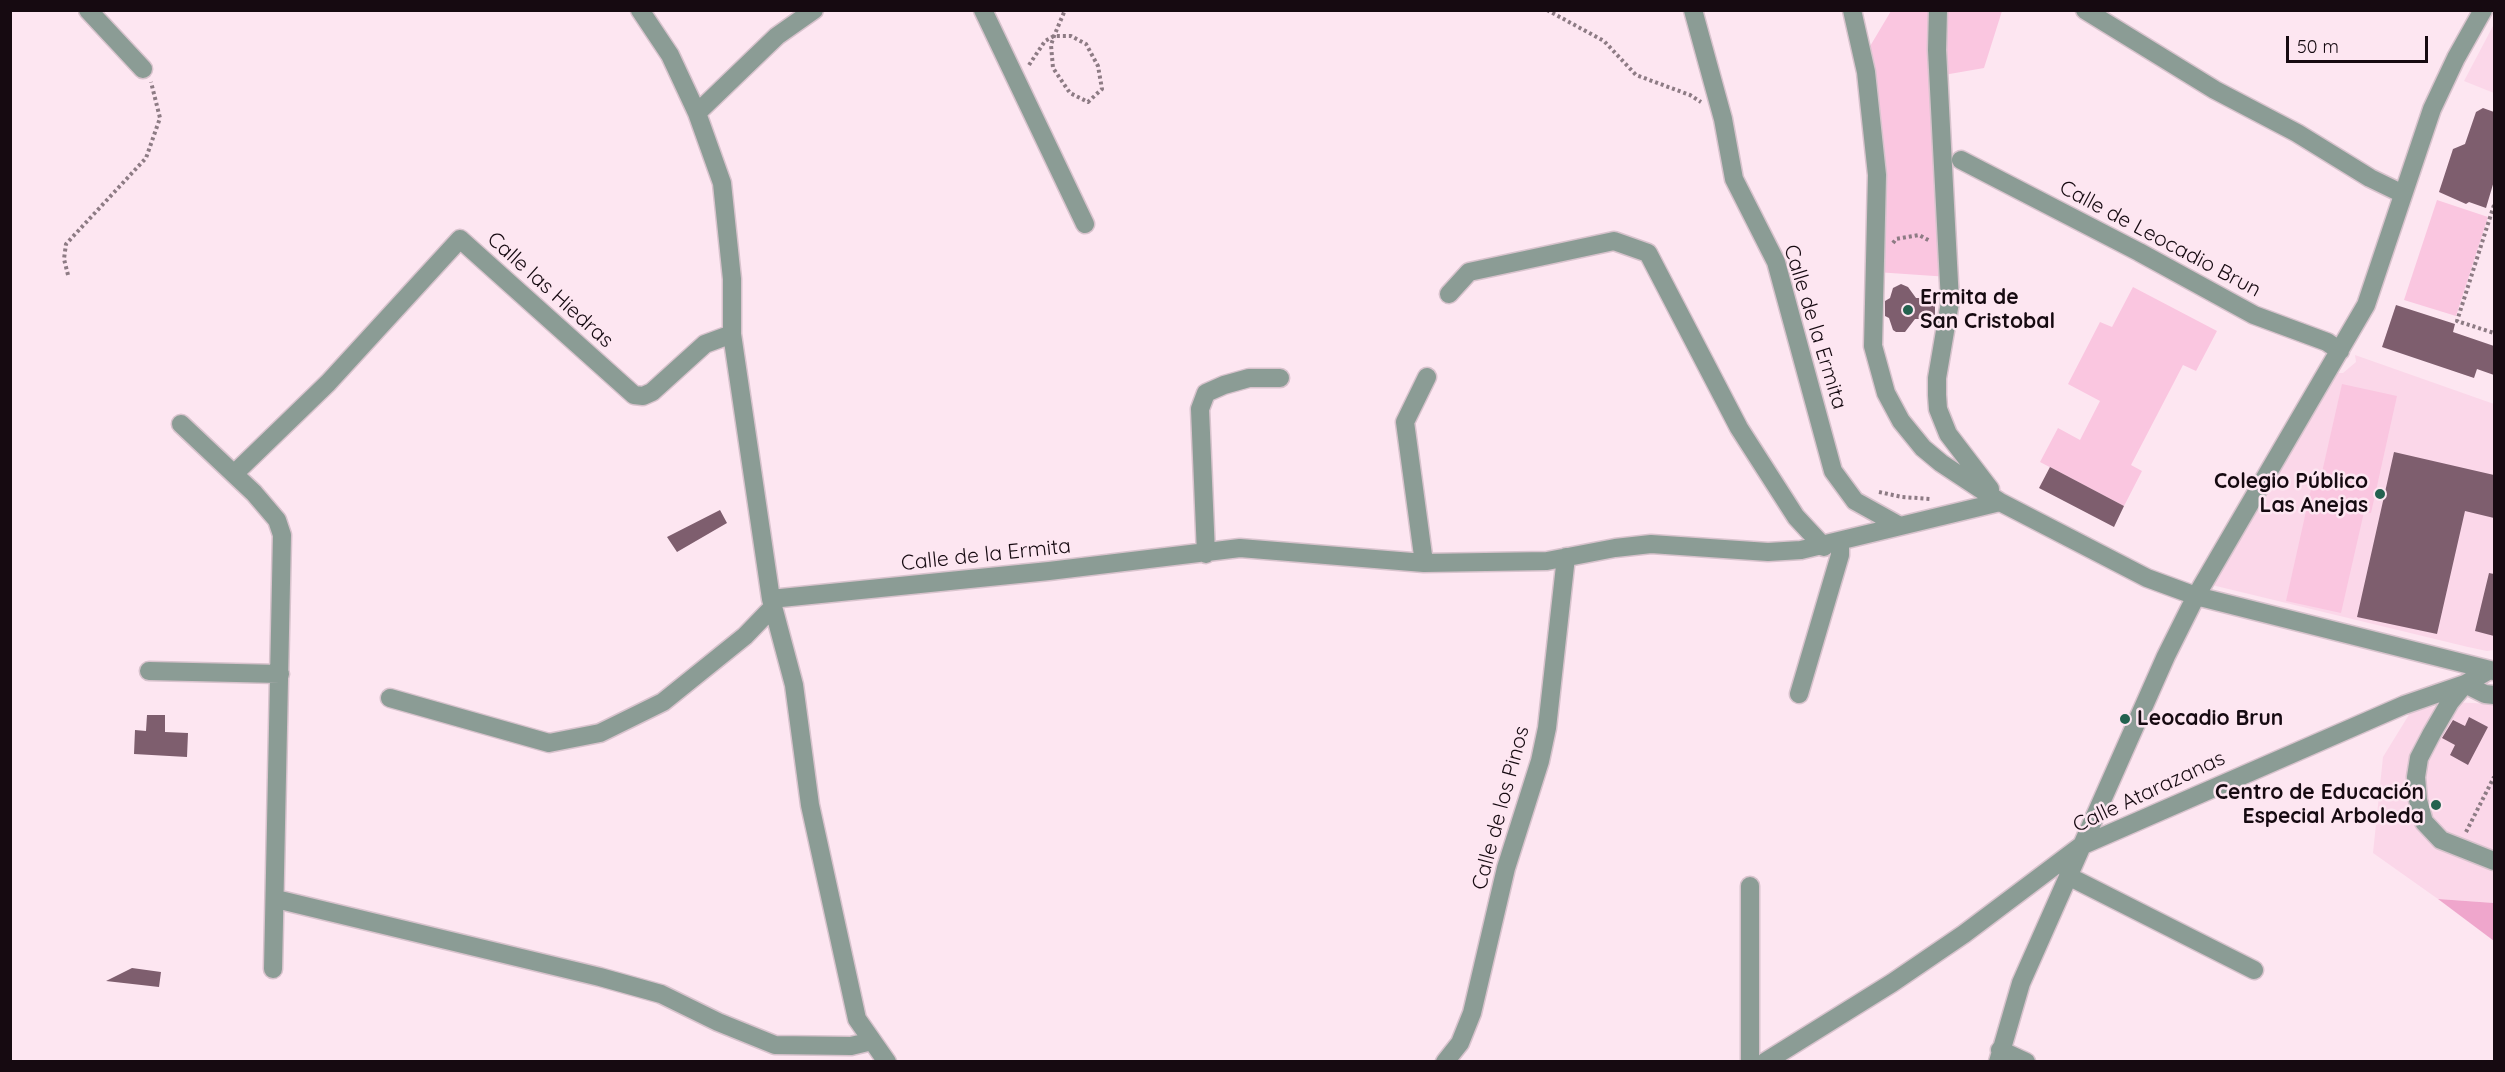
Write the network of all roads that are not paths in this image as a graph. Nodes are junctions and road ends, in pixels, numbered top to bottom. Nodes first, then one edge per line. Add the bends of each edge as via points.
1 (88, 10) edge
2 (640, 10) edge
3 (814, 10) edge
4 (983, 10) edge
5 (1693, 10) edge
6 (1852, 10) edge
7 (1938, 10) edge
8 (2085, 10) edge
9 (2483, 10) edge
10 (143, 69) road end
11 (698, 113) junction
12 (1961, 159) dead end
13 (2403, 194) junction
14 (1085, 224) dead end
15 (1449, 294) dead end
16 (732, 334) junction
17 (2340, 351) junction
18 (1427, 377) dead end
19 (1280, 378) dead end
20 (181, 424) dead end
21 (235, 473) junction
22 (2000, 502) junction
23 (1900, 526) junction
24 (1832, 544) junction
25 (1206, 554) junction
26 (1566, 557) junction
27 (1424, 562) junction
28 (2196, 596) junction
29 (771, 603) junction
30 (2457, 663) junction
31 (149, 671) dead end
32 (2491, 671) edge
33 (280, 675) junction
34 (2465, 684) junction
35 (2446, 690) junction
36 (1799, 693) dead end
37 (2494, 694) edge
38 (390, 698) dead end
39 (2081, 846) junction
40 (2494, 861) edge
41 (2067, 876) junction
42 (1750, 886) dead end
43 (276, 899) junction
44 (273, 969) dead end
45 (2254, 970) dead end
46 (872, 1041) junction
47 (1999, 1056) edge
48 (887, 1062) edge
49 (1445, 1062) edge
50 (1749, 1062) edge
51 (1765, 1062) edge
52 (2025, 1062) edge

1 - 10 street
2 - 11 street via 670,55
3 - 11 street via 777,36
4 - 14 street
5 - 23 street, Calle de la Ermita via 1723,118 1734,179 1776,262 1833,471 1855,501
6 - 22 street via 1866,72 1874,138 1877,175 1873,346 1886,393 1923,448
7 - 22 street via 1950,302 1936,378 1938,409 1948,434
8 - 13 street via 2215,90
9 - 13 street via 2432,109
11 - 16 street via 722,183 732,279
12 - 17 street, Calle de Leocadio Brun via 2254,315 2328,342
13 - 17 street via 2366,305
15 - 24 street via 1469,272 1614,241 1648,253 1739,428 1796,517
16 - 21 street, Calle las Hiedras via 705,344 652,392 634,395 460,239 328,383
16 - 29 street
17 - 28 street
18 - 27 street via 1405,422
19 - 25 street via 1250,378 1206,393 1200,409
20 - 21 street
21 - 33 street via 273,514 282,535
22 - 23 street, Calle de la Ermita
22 - 28 street via 2146,578
23 - 24 street, Calle de la Ermita
24 - 26 street, Calle de la Ermita via 1767,552 1651,544
24 - 36 street via 1840,555
25 - 27 street, Calle de la Ermita via 1240,548
25 - 29 street, Calle de la Ermita
26 - 27 street, Calle de la Ermita via 1531,562
26 - 49 street, Calle de los Pinos via 1540,761 1506,868 1472,1013 1460,1043
28 - 30 street
28 - 39 street
29 - 38 street via 746,636 663,702 600,734 549,743
29 - 46 street via 795,685 810,805 857,1019
30 - 32 street
30 - 35 street
31 - 33 street
32 - 34 street, Calle Atarazanas
33 - 43 street
34 - 35 street, Calle Atarazanas
34 - 37 street
34 - 40 street via 2450,702 2419,758 2418,800 2424,822 2441,840
35 - 39 street, Calle Atarazanas
39 - 41 street
39 - 51 street, Calle Atarazanas via 1955,940
41 - 45 street
41 - 47 street via 2021,983
42 - 50 street
43 - 44 street
43 - 46 street via 661,994 775,1045 851,1046
46 - 48 street
47 - 52 street

